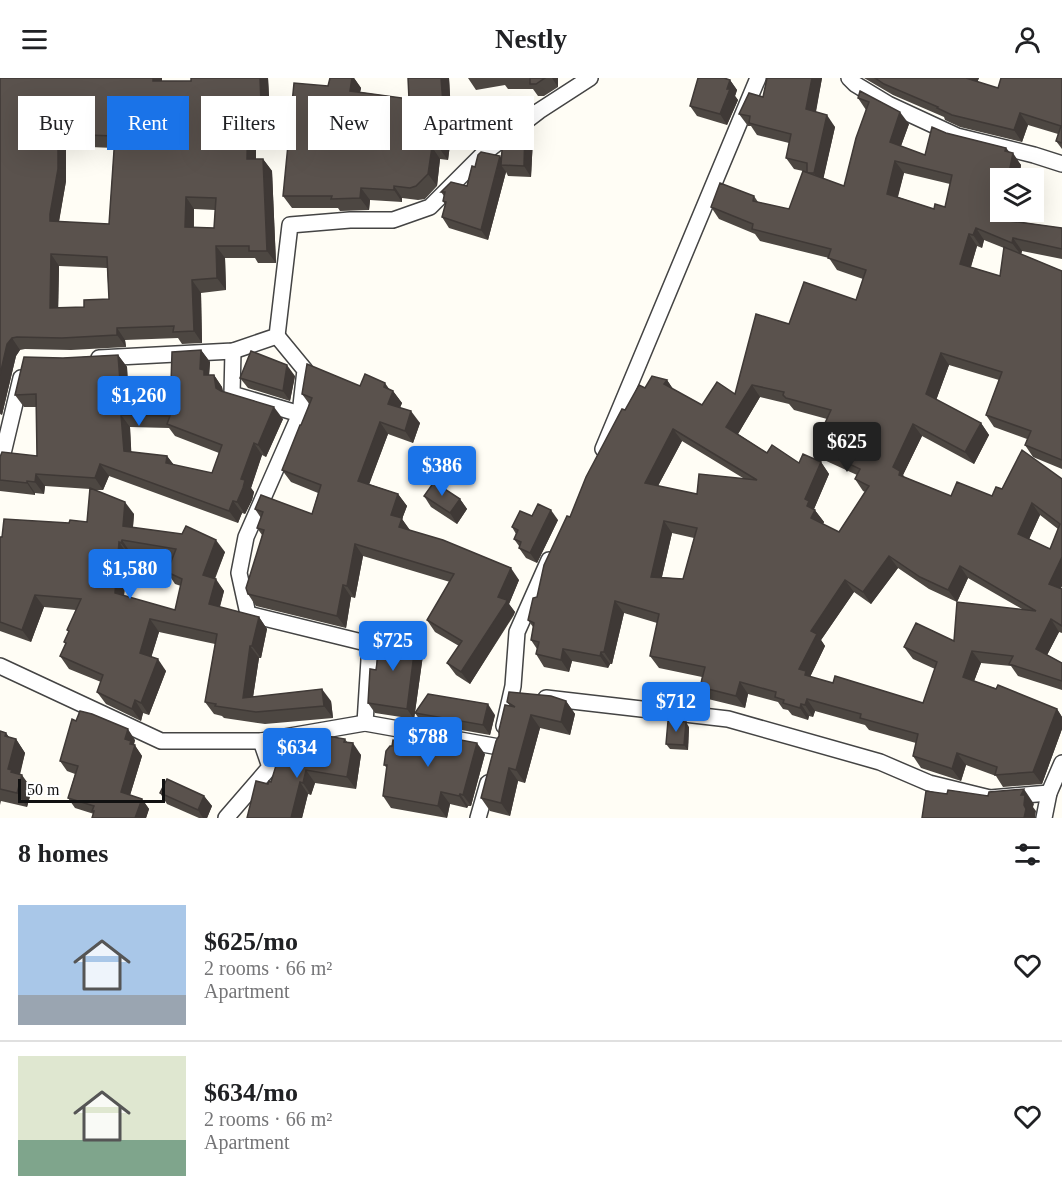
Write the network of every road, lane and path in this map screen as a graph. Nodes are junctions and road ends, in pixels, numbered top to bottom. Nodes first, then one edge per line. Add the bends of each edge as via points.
1 (590, 78) edge
2 (758, 78) edge
3 (849, 78) edge
4 (1062, 164) edge
5 (277, 336) junction
6 (233, 351) junction
7 (25, 359) edge
8 (82, 359) edge
9 (300, 414) junction
10 (597, 461) edge
11 (0, 466) edge
12 (554, 551) edge
13 (0, 666) edge
14 (523, 695) junction
15 (366, 723) junction
16 (261, 741) junction
17 (496, 757) junction
18 (1062, 763) edge
19 (1049, 793) junction
20 (226, 818) edge
21 (478, 818) edge
22 (1044, 818) edge

1 - 5 street via 483,154 430,207 393,220 290,225
2 - 10 street
3 - 4 street via 888,104 957,136
5 - 6 street
5 - 9 street via 305,370
6 - 8 street
6 - 9 street via 232,394
7 - 11 street
9 - 15 street via 246,537 239,573 248,614 370,644
12 - 14 street via 517,632
13 - 16 street via 161,741
14 - 17 street
14 - 19 street via 728,719 880,762 929,789 990,798
15 - 16 street
15 - 17 street
16 - 20 street via 270,767
17 - 21 street
18 - 19 street
19 - 22 street

